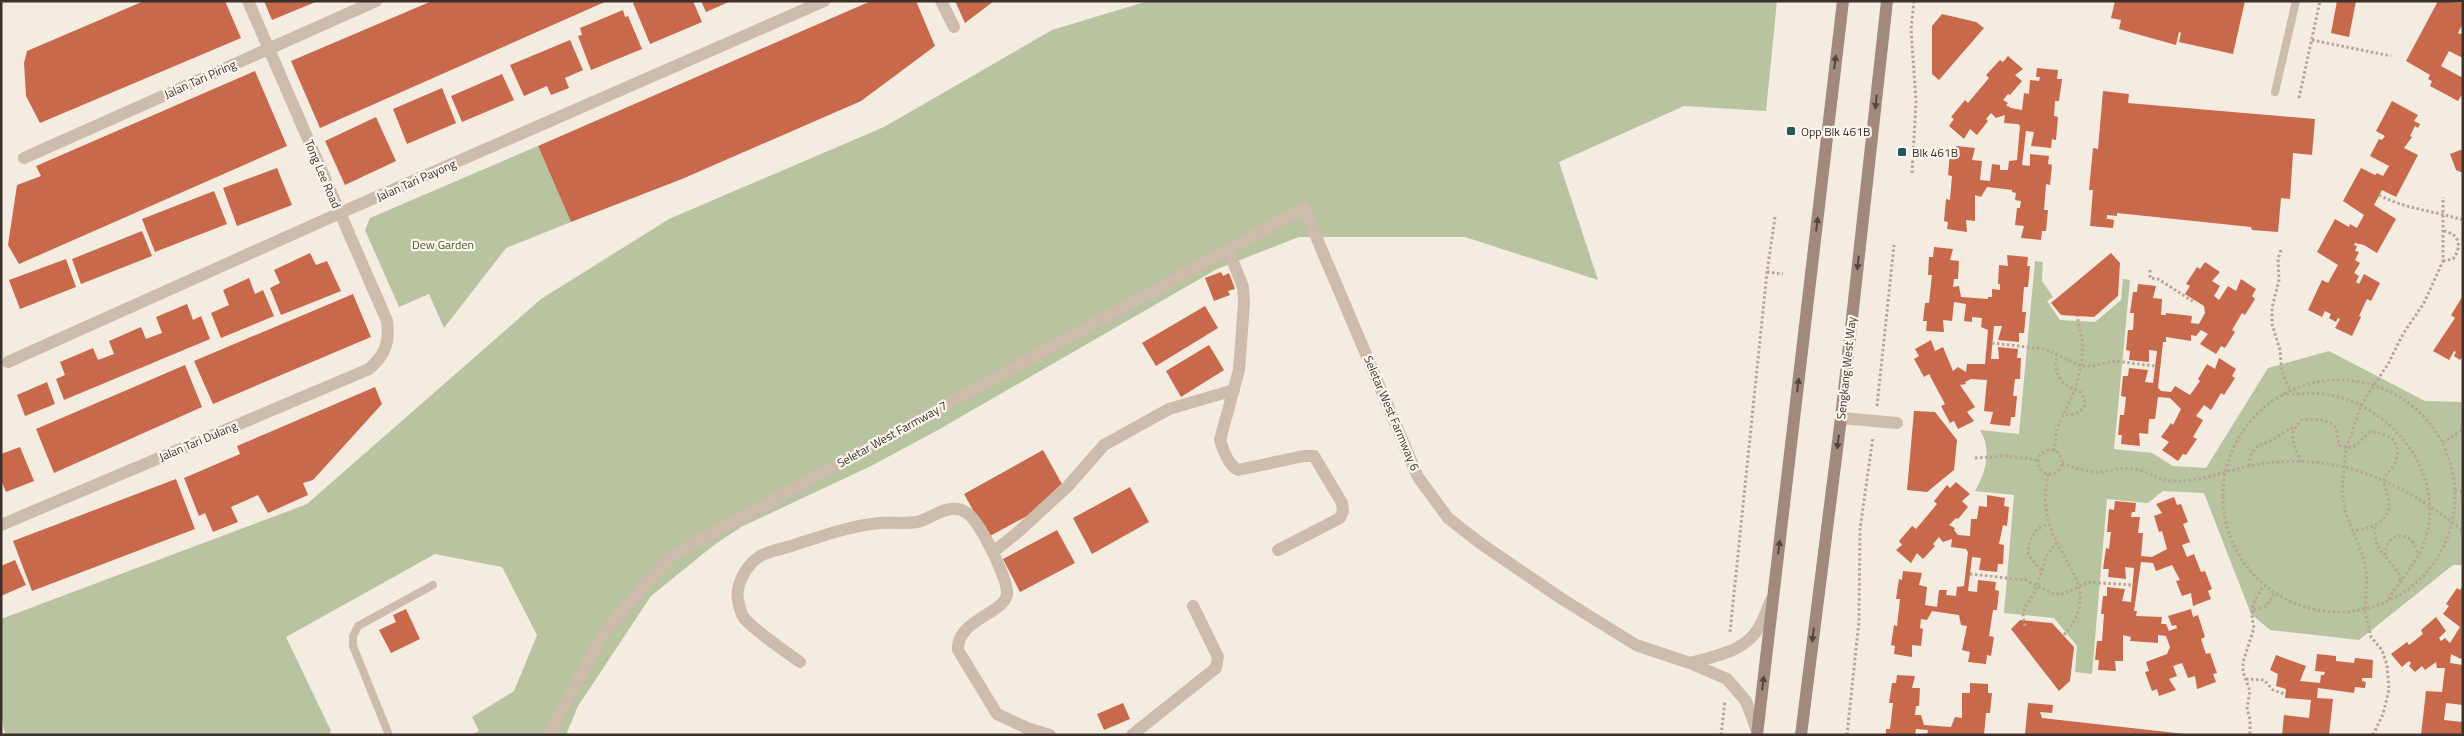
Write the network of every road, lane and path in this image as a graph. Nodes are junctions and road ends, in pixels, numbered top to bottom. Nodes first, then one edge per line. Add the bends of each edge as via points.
1 (248, 1) edge
2 (376, 1) edge
3 (824, 1) edge
4 (941, 1) edge
5 (1843, 1) edge
6 (1887, 1) edge
7 (1914, 1) edge
8 (2296, 1) edge
9 (2320, 1) edge
10 (954, 27) dead end
11 (2312, 40) junction
12 (269, 48) junction
13 (2391, 56) dead end
14 (2275, 92) dead end
15 (2300, 98) dead end
16 (24, 158) dead end
17 (1912, 173) dead end
18 (2379, 195) dead end
19 (2443, 197) dead end
20 (1304, 208) joint
21 (340, 213) junction
22 (2444, 214) junction
23 (1775, 217) dead end
24 (2463, 220) edge
25 (2444, 231) junction
26 (1894, 245) dead end
27 (1228, 250) junction
28 (2281, 250) dead end
29 (2443, 261) junction
30 (2150, 270) dead end
31 (1767, 272) junction
32 (1783, 274) dead end
33 (2195, 301) dead end
34 (2077, 316) dead end
35 (1992, 343) dead end
36 (386, 348) joint
37 (2057, 353) junction
38 (8, 362) dead end
39 (2081, 366) junction
40 (2155, 366) dead end
41 (2375, 385) junction
42 (1234, 390) junction
43 (2075, 390) junction
44 (2290, 390) junction
45 (2280, 395) junction
46 (2361, 405) junction
47 (2062, 415) junction
48 (1841, 418) junction
49 (1876, 421) junction
50 (1897, 423) dead end
51 (2294, 428) junction
52 (2463, 429) edge
53 (2442, 443) junction
54 (2346, 449) junction
55 (2054, 451) junction
56 (1975, 458) dead end
57 (2038, 460) junction
58 (2301, 462) junction
59 (2062, 463) junction
60 (2249, 466) junction
61 (2344, 468) junction
62 (2048, 474) junction
63 (2224, 474) junction
64 (2384, 480) junction
65 (2455, 490) junction
66 (2463, 492) edge
67 (2431, 506) junction
68 (2452, 522) junction
69 (2049, 524) junction
70 (1, 525) edge
71 (2374, 527) junction
72 (2352, 530) junction
73 (2463, 531) edge
74 (2057, 542) junction
75 (1278, 550) dead end
76 (993, 552) junction
77 (2418, 554) junction
78 (2385, 556) junction
79 (2041, 570) junction
80 (1970, 574) dead end
81 (2400, 580) junction
82 (2036, 584) junction
83 (433, 585) dead end
84 (2132, 585) dead end
85 (2263, 586) junction
86 (2078, 588) junction
87 (2274, 594) junction
88 (1773, 595) junction
89 (2385, 604) junction
90 (1193, 606) dead end
91 (2254, 610) junction
92 (2365, 610) junction
93 (2025, 626) dead end
94 (2062, 637) dead end
95 (1728, 652) junction
96 (800, 662) dead end
97 (1690, 663) junction
98 (1727, 679) junction
99 (2246, 680) junction
100 (2285, 694) dead end
101 (1757, 733) edge
102 (2250, 734) edge
103 (388, 735) edge
104 (549, 735) edge
105 (1050, 735) edge
106 (1132, 735) edge
107 (1721, 735) edge
108 (1801, 735) edge
109 (1847, 735) edge
110 (2373, 735) edge

1 - 12 street, Tong Lee Road
2 - 12 street, Jalan Tari Piring
3 - 21 street, Jalan Tari Payong
4 - 10 street
88 -> 5 main road
6 -> 48 main road, Sengkang West Way
7 - 17 path via 1911,29 1916,102
8 - 14 lane
9 - 11 path
11 - 13 path
11 - 15 path
12 - 16 street, Jalan Tari Piring
12 - 21 street, Tong Lee Road
18 - 22 path via 2397,205
19 - 22 path
20 - 27 street, Seletar West Farmway 7
20 - 97 street, Seletar West Farmway 6 via 1418,477 1448,518 1602,625 1636,645
21 - 36 street, Tong Lee Road via 387,321 389,335
21 - 38 street, Jalan Tari Payong
22 - 24 path
22 - 25 path
23 - 31 path
25 - 29 path
25 - 29 path via 2452,233 2459,245 2453,259
26 - 49 path
27 - 42 street via 1245,294 1239,370
27 - 104 street, Seletar West Farmway 7 via 673,555 602,635
28 - 44 path via 2272,324 2280,350 2282,372
29 - 41 path via 2424,303 2402,334
30 - 33 path via 2150,278 2158,279
31 - 32 path
31 - 95 path
34 - 39 path via 2082,343
35 - 37 path
36 - 70 street, Jalan Tari Dulang via 380,359 368,369
37 - 39 path
37 - 43 path via 2056,373
39 - 40 path via 2115,361
39 - 43 path
41 - 44 path via 2332,379 2310,382
41 - 46 path
41 - 53 path via 2415,407
42 - 75 street via 1220,440 1233,468 1238,470 1314,456 1342,503 1340,518
42 - 76 street via 1169,409 1104,445 1068,486
43 - 47 path
43 - 47 path via 2084,398 2084,407 2078,414
44 - 45 path
45 - 46 path via 2330,395
45 - 63 path via 2244,428
46 - 54 path
46 - 67 path via 2378,414 2404,438 2422,467
47 - 55 path
48 - 49 street
48 -> 108 main road, Sengkang West Way
49 - 50 street
49 - 109 path via 1860,529 1859,620
51 - 54 path via 2301,420 2311,418 2332,424 2336,428 2339,445
51 - 58 path via 2294,443
51 - 60 path via 2256,446 2250,454
52 - 53 path
53 - 65 path via 2451,466
54 - 61 path
54 - 64 path via 2356,447 2370,432 2381,432 2392,438 2398,457
55 - 57 path via 2042,454
55 - 59 path
56 - 57 path via 2006,456
57 - 62 path via 2041,470
58 - 60 path
58 - 61 path
59 - 62 path via 2059,471
59 - 63 path via 2098,472 2134,469 2172,480
60 - 63 path
61 - 64 path
61 - 72 path via 2342,493
62 - 69 path via 2044,498
63 - 85 path via 2222,505 2229,535 2243,563
64 - 67 path
64 - 71 path via 2388,511
65 - 66 path
65 - 68 path
67 - 68 path
67 - 77 path
68 - 73 path
68 - 89 path via 2446,543 2430,568 2404,593
69 - 74 path
69 - 79 path via 2032,534 2028,543 2028,555
71 - 72 path
71 - 78 path via 2376,545
72 - 92 path via 2367,576
74 - 79 path
74 - 86 path via 2073,570
76 - 96 street via 966,513 947,509 916,522 878,523 826,534 761,556 748,567 742,578 737,597 743,617
76 - 105 street via 1007,597 967,627 957,640 958,650 997,714
77 - 78 path via 2414,542 2408,537 2398,536 2385,547
77 - 81 path
78 - 81 path via 2399,573
79 - 82 path
80 - 82 path
81 - 89 path
82 - 86 path via 2053,594 2064,594
82 - 93 path via 2035,592 2025,607
83 - 103 lane via 358,626 353,636 353,646
84 - 86 path via 2088,582
85 - 87 path
85 - 91 path via 2255,598
86 - 94 path via 2078,617
87 - 91 path via 2266,606
87 - 92 path via 2302,608 2326,612
88 - 95 street via 1758,629 1748,642
101 -> 88 main road
89 - 92 path
90 - 106 street via 1218,657 1216,668
91 - 99 path via 2253,635 2243,662
92 - 110 path via 2371,637 2382,650 2387,665 2389,690
95 - 97 street
97 - 98 street, Seletar West Farmway 6
98 - 101 street, Seletar West Farmway 6 via 1746,701
98 - 107 path
99 - 100 path via 2264,680 2273,690
99 - 102 path via 2250,691 2247,708

